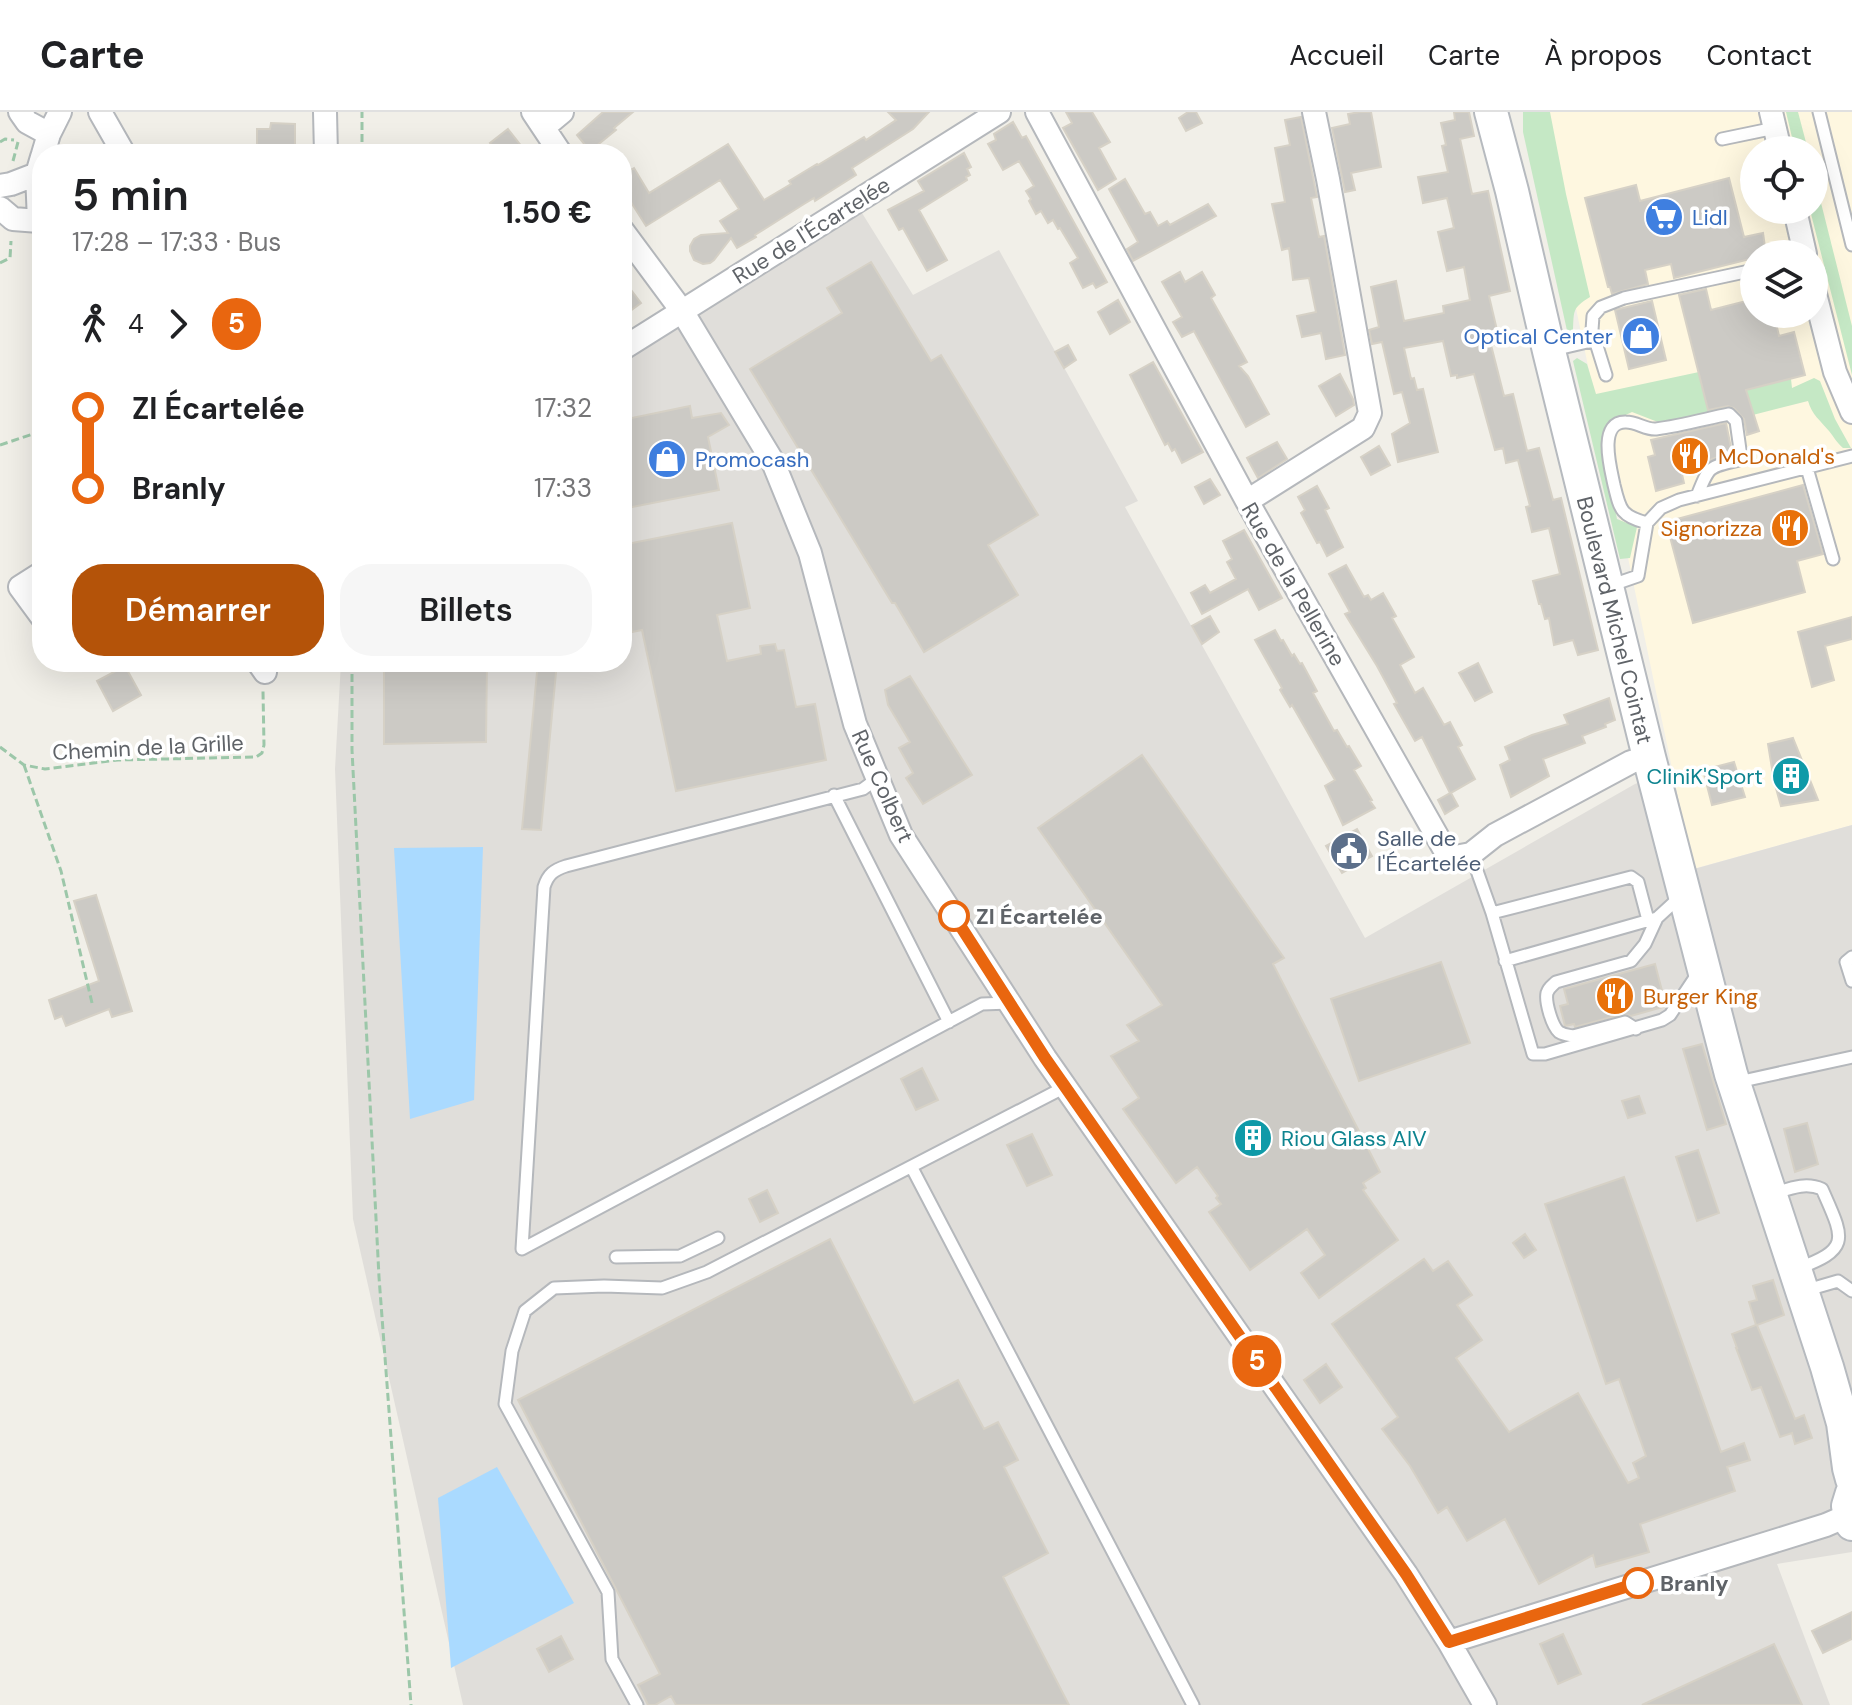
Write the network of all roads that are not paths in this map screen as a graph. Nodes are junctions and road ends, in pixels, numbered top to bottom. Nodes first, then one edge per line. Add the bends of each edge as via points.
1 (20, 112) edge
2 (60, 112) edge
3 (100, 112) edge
4 (325, 112) edge
5 (562, 112) edge
6 (999, 112) edge
7 (1037, 112) edge
8 (1314, 112) edge
9 (1491, 112) edge
10 (1510, 112) edge
11 (1819, 112) edge
12 (539, 119) edge
13 (1775, 130) edge
14 (1722, 139) dead end
15 (38, 144) edge
16 (47, 144) edge
17 (118, 144) edge
18 (326, 144) edge
19 (554, 144) edge
20 (32, 165) edge
21 (0, 186) edge
22 (1512, 191) junction
23 (1839, 195) junction
24 (1852, 203) edge
25 (0, 208) edge
26 (32, 223) edge
27 (632, 244) edge
28 (1852, 245) edge
29 (1740, 273) edge
30 (682, 311) junction
31 (1824, 328) edge
32 (1596, 340) junction
33 (632, 343) edge
34 (1549, 351) junction
35 (1606, 375) dead end
36 (1852, 412) edge
37 (1852, 456) edge
38 (1807, 468) junction
39 (1697, 496) junction
40 (1247, 501) junction
41 (1647, 523) junction
42 (1833, 559) dead end
43 (32, 579) edge
44 (1607, 587) junction
45 (32, 603) edge
46 (1649, 757) junction
47 (878, 778) junction
48 (834, 795) junction
49 (1471, 854) junction
50 (1684, 892) junction
51 (1492, 913) junction
52 (1653, 919) junction
53 (1852, 957) edge
54 (1505, 961) junction
55 (1703, 966) junction
56 (1852, 981) edge
57 (1010, 1003) junction
58 (949, 1022) junction
59 (1636, 1029) junction
60 (1852, 1057) edge
61 (1734, 1083) junction
62 (1065, 1087) junction
63 (912, 1168) junction
64 (1770, 1195) junction
65 (718, 1238) dead end
66 (616, 1257) dead end
67 (1799, 1281) junction
68 (1852, 1291) edge
69 (1827, 1367) junction
70 (1852, 1418) edge
71 (1852, 1479) edge
72 (1851, 1511) edge
73 (1449, 1642) junction
74 (637, 1705) edge
75 (1193, 1705) edge
76 (1485, 1705) edge

1 - 15 street
2 - 16 street
3 - 17 street
4 - 18 street
5 - 12 street
6 - 30 street, Rue de l'Écartelée
7 - 40 street, Rue de la Pellerine
8 - 40 street via 1370,413 1363,428
9 - 22 main road, Boulevard Michel Cointat
10 - 22 main road, Boulevard Michel Cointat
11 - 23 lane
12 - 19 street
13 - 14 lane
20 - 21 street via 11,184
22 - 34 main road, Boulevard Michel Cointat
23 - 24 lane
23 - 28 lane
25 - 26 street via 13,219
27 - 30 street, Rue Colbert
29 - 32 lane via 1601,307 1593,316
30 - 33 street, Rue de l'Écartelée
30 - 47 street, Rue Colbert via 773,462 810,553 855,724
31 - 36 street
32 - 34 lane
32 - 35 lane
34 - 44 main road, Boulevard Michel Cointat
37 - 38 lane
38 - 39 lane
38 - 42 lane
39 - 41 lane via 1661,508
39 - 41 lane via 1714,466 1741,457 1736,421 1729,414 1652,430 1620,423 1610,432 1607,446 1619,504 1626,515
40 - 49 street, Rue de la Pellerine via 1446,852 1455,857
41 - 44 lane via 1638,576
43 - 45 street via 20,587
44 - 46 main road, Boulevard Michel Cointat
46 - 49 street via 1495,835
46 - 50 main road, Boulevard Michel Cointat
47 - 48 lane via 863,789
47 - 57 street, Rue Colbert via 901,835
48 - 58 lane
48 - 58 lane via 566,866 547,877 522,1249
49 - 51 lane
50 - 52 lane
50 - 55 main road, Boulevard Michel Cointat
51 - 52 lane via 1631,877
51 - 54 lane
52 - 54 lane
52 - 59 lane via 1645,944 1631,961 1556,982 1546,996 1553,1024 1567,1036 1625,1022
53 - 56 lane via 1846,962
54 - 59 lane via 1533,1054
55 - 59 lane via 1670,1015
55 - 61 main road, Boulevard Michel Cointat
57 - 58 lane via 982,1004
57 - 62 street, Rue Colbert
60 - 61 lane
61 - 64 main road, Boulevard Michel Cointat
62 - 63 lane
62 - 73 street, Rue Colbert
63 - 74 lane via 707,1272 662,1288 554,1288 525,1311 512,1351 505,1404 608,1592 612,1659
63 - 75 lane
64 - 67 main road, Boulevard Michel Cointat
64 - 67 lane via 1812,1185 1822,1189 1834,1217 1840,1241 1835,1252
65 - 66 lane via 680,1256
67 - 68 lane via 1838,1281
67 - 69 main road, Boulevard Michel Cointat
69 - 70 main road, Boulevard Michel Cointat
69 - 71 main road, Boulevard Michel Cointat
72 - 73 street via 1826,1525
73 - 76 street, Rue Colbert

